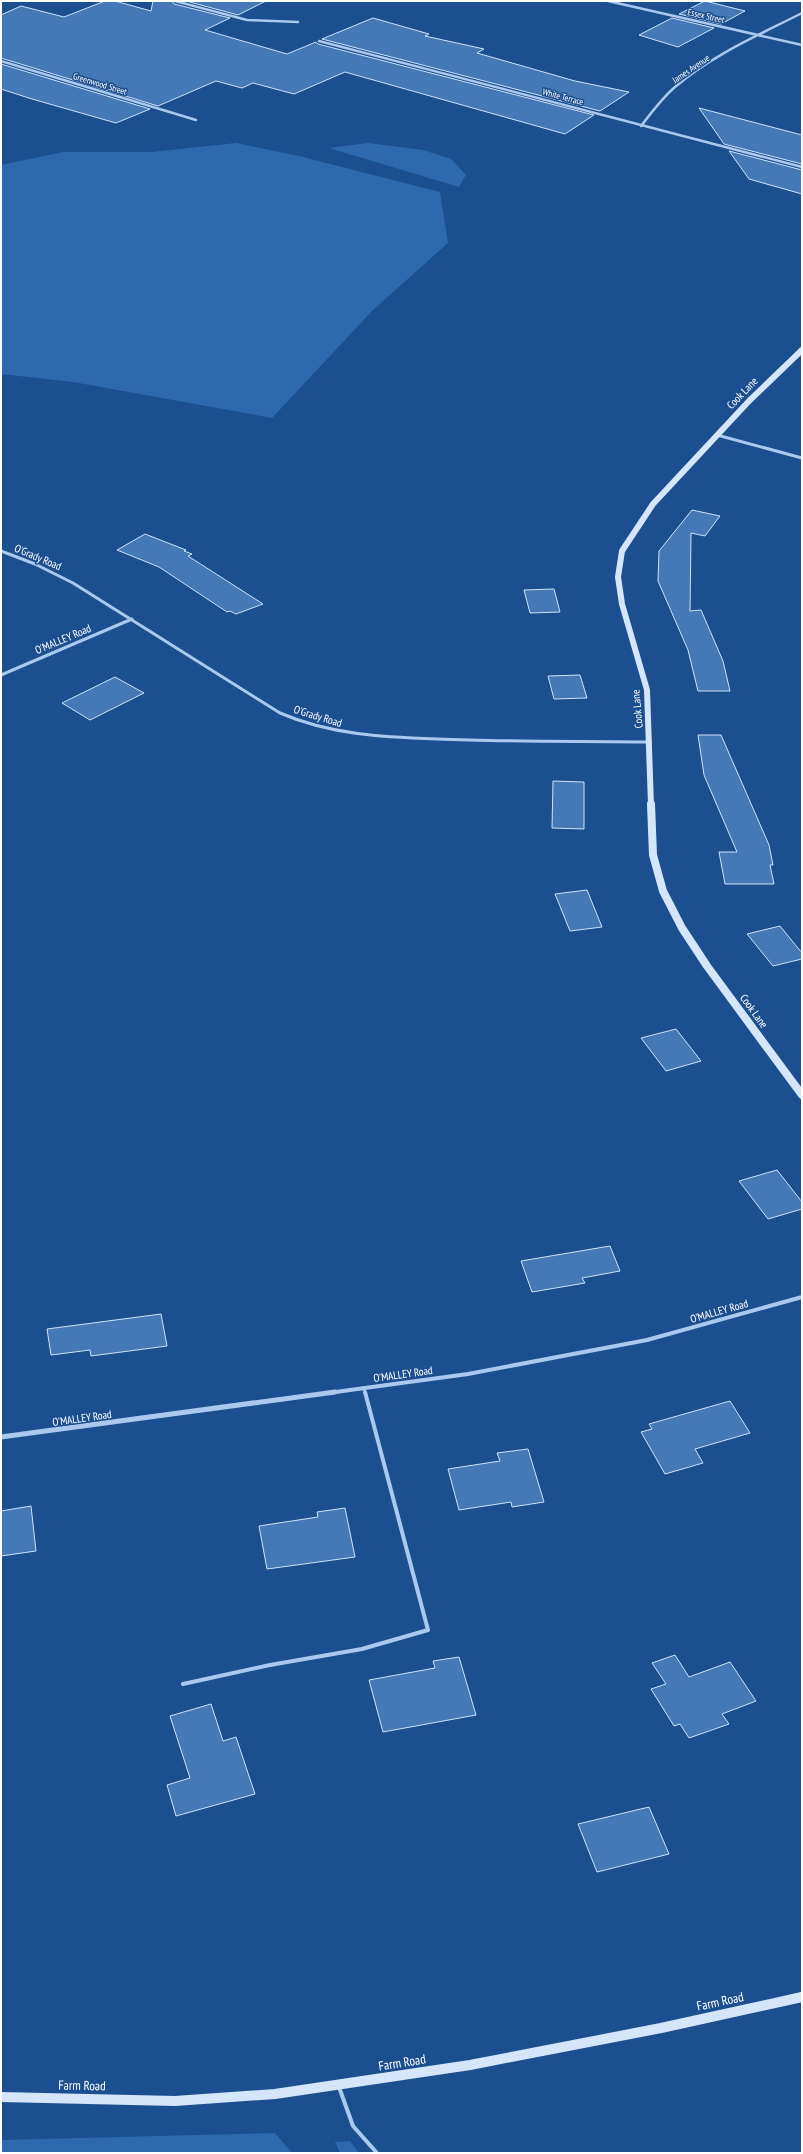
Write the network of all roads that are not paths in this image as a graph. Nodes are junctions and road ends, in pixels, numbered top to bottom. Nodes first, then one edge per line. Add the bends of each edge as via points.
1 (174, 1) edge
2 (608, 1) edge
3 (802, 13) edge
4 (298, 22) dead end
5 (759, 35) junction
6 (320, 41) dead end
7 (802, 45) edge
8 (1, 61) edge
9 (196, 120) dead end
10 (641, 126) junction
11 (802, 167) edge
12 (802, 350) edge
13 (717, 435) junction
14 (802, 458) edge
15 (1, 552) edge
16 (132, 619) junction
17 (1, 675) edge
18 (650, 742) junction
19 (802, 1095) edge
20 (802, 1297) edge
21 (364, 1388) junction
22 (1, 1437) edge
23 (182, 1684) dead end
24 (802, 1997) edge
25 (338, 2085) junction
26 (1, 2097) edge
27 (377, 2153) edge

1 - 4 street via 247,20
2 - 5 street, Essex Street
3 - 5 street, James Avenue
5 - 7 street, Essex Street
5 - 10 street, James Avenue via 680,83 658,103
6 - 10 street, White Terrace
8 - 9 street, Greenwood Street
10 - 11 street, White Terrace
12 - 13 street, Cook Lane
13 - 14 street
13 - 18 street, Cook Lane via 653,504 622,551 618,577 622,604 648,690
15 - 16 street, O'Grady Road via 54,572
16 - 17 street, O'MALLEY Road
16 - 18 street, O'Grady Road via 280,713 305,724 333,731 364,736 466,741
18 - 19 street, Cook Lane via 653,855 663,891 682,928 707,966
20 - 21 street, O'MALLEY Road via 647,1340 468,1374
21 - 22 street, O'MALLEY Road
21 - 23 lane via 428,1630 362,1649
24 - 25 street, Farm Road via 559,2049
25 - 26 street, Farm Road via 275,2094 175,2101
25 - 27 lane via 353,2126

